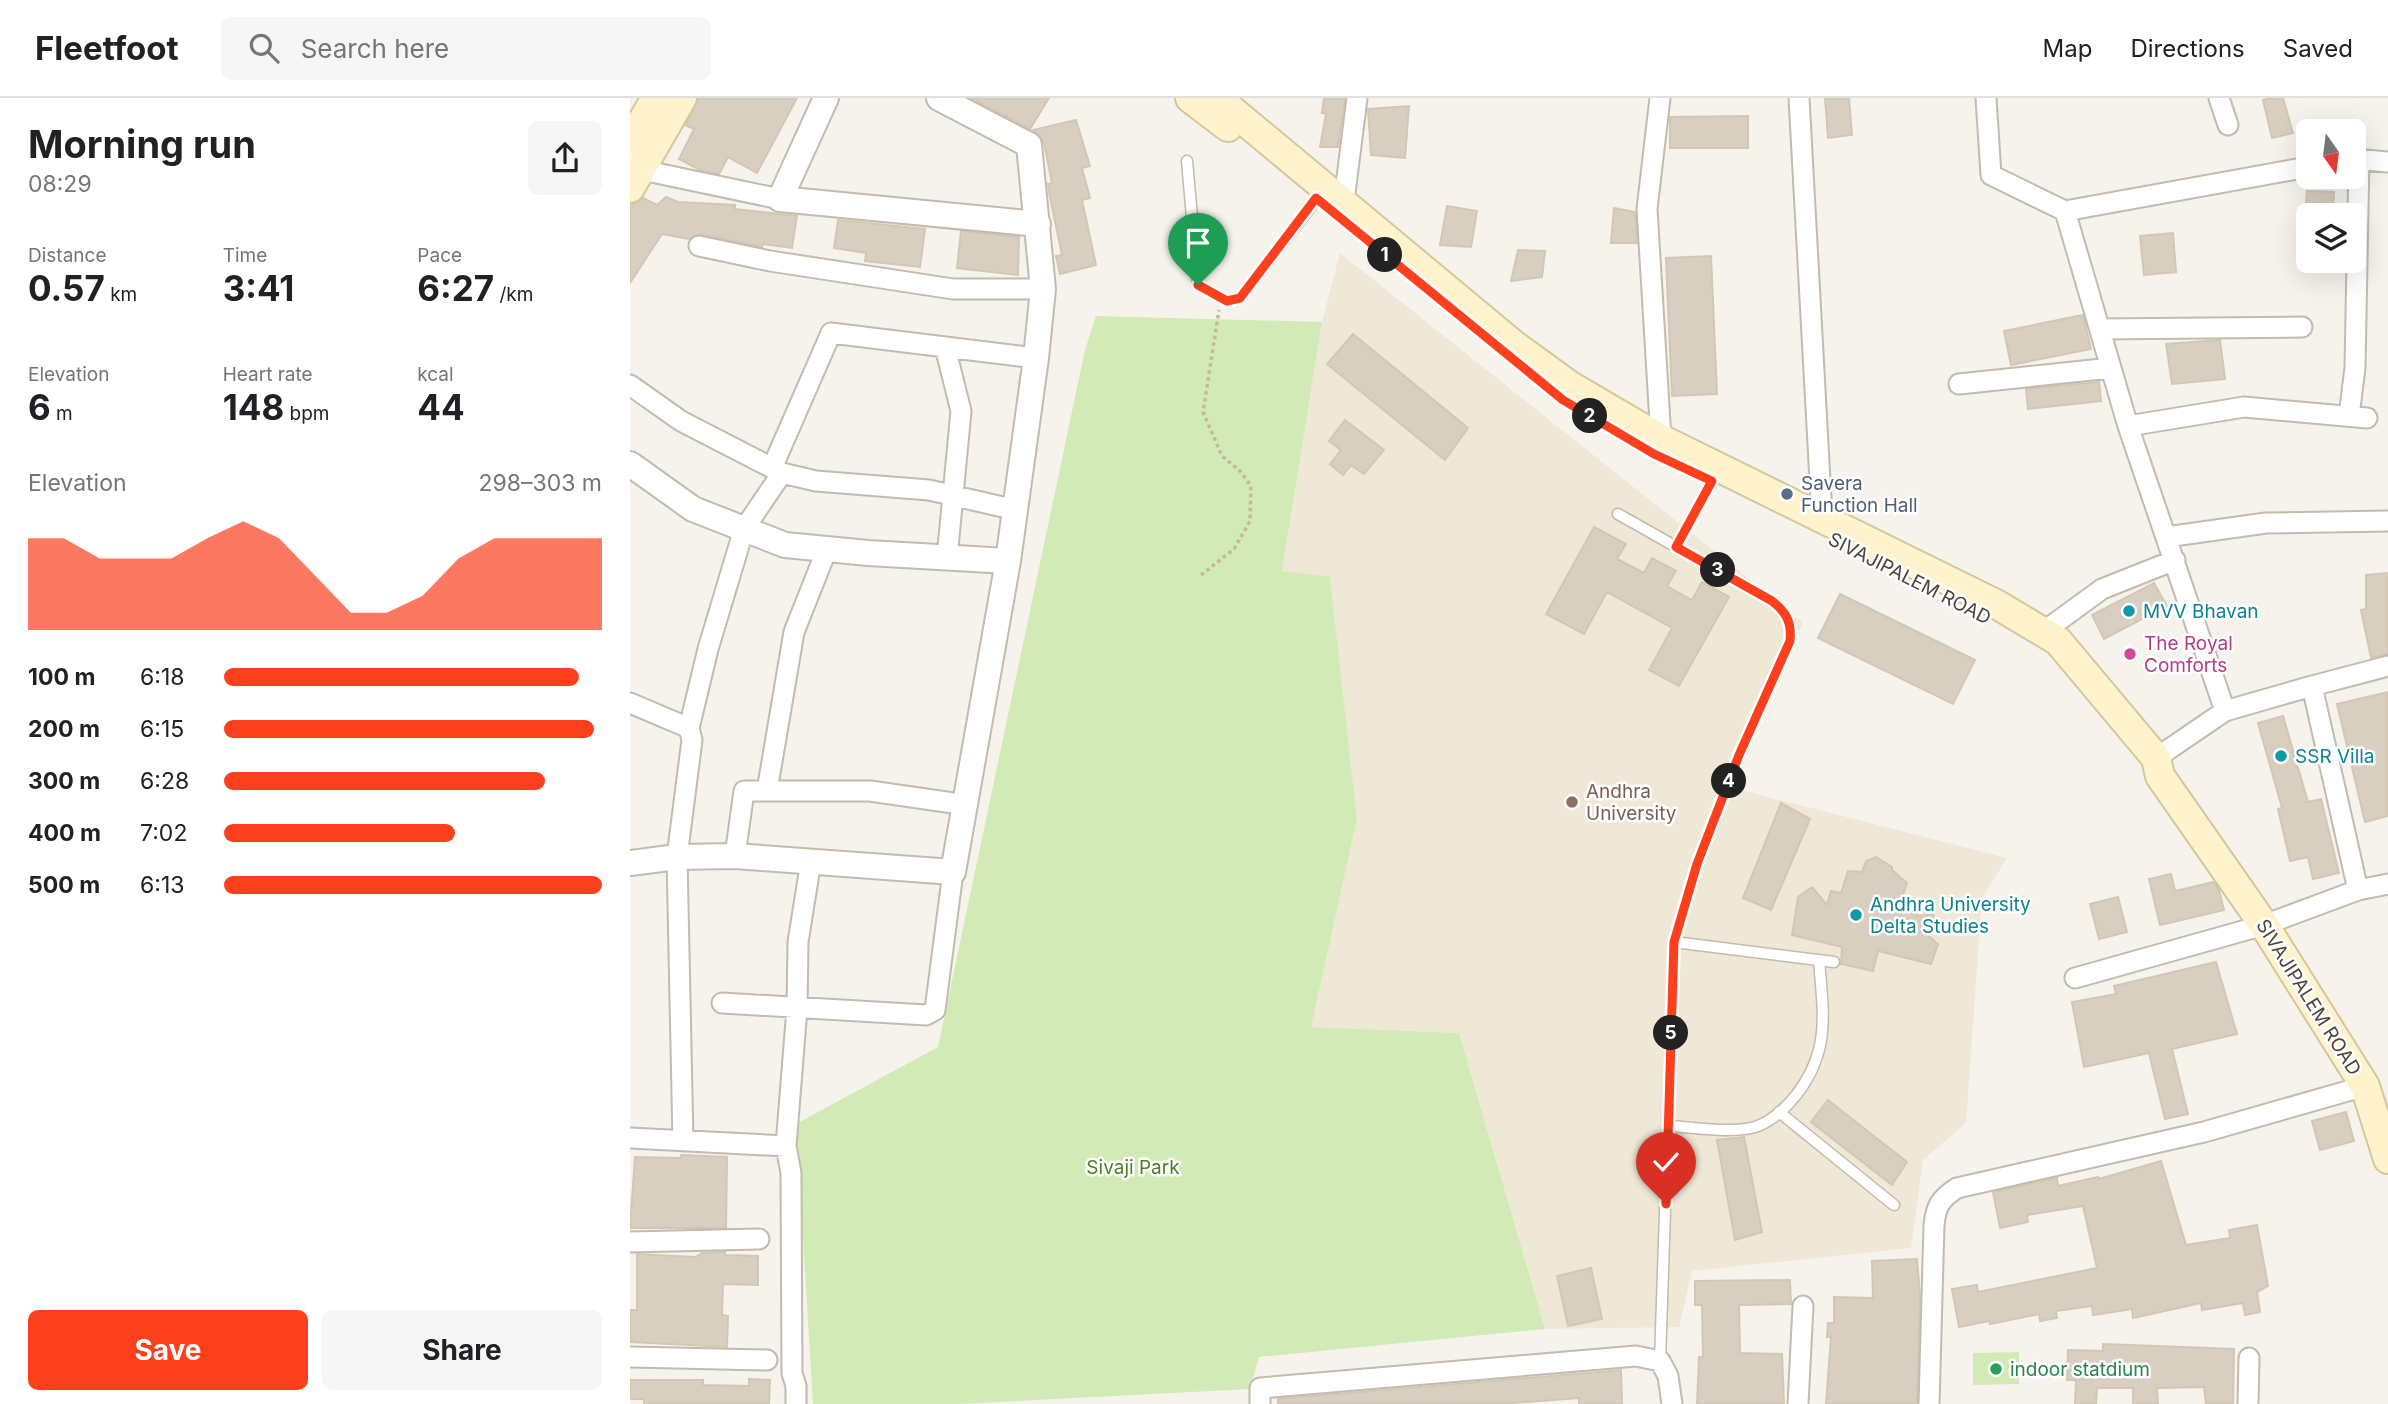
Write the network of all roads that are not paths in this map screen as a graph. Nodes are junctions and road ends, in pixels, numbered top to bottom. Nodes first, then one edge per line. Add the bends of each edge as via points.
1 (656, 98) edge
2 (682, 98) edge
3 (826, 98) edge
4 (939, 98) edge
5 (1190, 98) edge
6 (1217, 98) edge
7 (1357, 98) edge
8 (1660, 98) edge
9 (1799, 98) edge
10 (1986, 98) edge
11 (2219, 98) edge
12 (2228, 125) dead end
13 (630, 142) edge
14 (2366, 160) edge
15 (1187, 161) dead end
16 (2388, 162) edge
17 (2296, 169) edge
18 (634, 174) edge
19 (2356, 189) edge
20 (780, 198) junction
21 (1331, 200) junction
22 (2065, 211) junction
23 (1038, 224) junction
24 (699, 246) dead end
25 (1043, 289) junction
26 (2302, 327) dead end
27 (2100, 329) junction
28 (945, 347) junction
29 (1036, 358) junction
30 (2111, 368) junction
31 (1959, 384) dead end
32 (630, 385) edge
33 (2128, 426) junction
34 (1661, 439) junction
35 (630, 464) edge
36 (777, 470) junction
37 (1712, 481) junction
38 (955, 496) junction
39 (1016, 510) junction
40 (1618, 514) dead end
41 (1822, 517) junction
42 (2388, 521) edge
43 (744, 529) junction
44 (2166, 537) junction
45 (1676, 547) junction
46 (827, 549) junction
47 (947, 558) junction
48 (2175, 560) junction
49 (1008, 561) junction
50 (2043, 632) junction
51 (2388, 666) edge
52 (2312, 686) junction
53 (630, 703) edge
54 (2225, 711) junction
55 (689, 728) junction
56 (2158, 767) junction
57 (767, 791) junction
58 (967, 805) junction
59 (735, 856) junction
60 (677, 857) junction
61 (811, 861) junction
62 (630, 863) edge
63 (953, 872) junction
64 (2388, 884) edge
65 (2358, 890) junction
66 (2264, 925) junction
67 (1674, 942) junction
68 (1819, 960) junction
69 (1834, 962) dead end
70 (2075, 978) dead end
71 (722, 1003) dead end
72 (797, 1008) junction
73 (2365, 1086) junction
74 (1779, 1112) junction
75 (1668, 1126) junction
76 (630, 1138) edge
77 (683, 1141) junction
78 (786, 1146) junction
79 (2388, 1160) edge
80 (1894, 1205) dead end
81 (759, 1239) dead end
82 (630, 1242) edge
83 (1803, 1306) dead end
84 (630, 1357) edge
85 (2249, 1359) dead end
86 (768, 1360) dead end
87 (1660, 1361) junction
88 (796, 1404) edge
89 (1260, 1404) edge
90 (1672, 1404) edge
91 (1798, 1404) edge
92 (1929, 1404) edge
93 (2248, 1404) edge

1 - 13 main road
2 - 18 main road
3 - 20 street
4 - 23 street via 1029,145
5 - 21 main road, SIVAJIPALEM ROAD
6 - 21 main road, SIVAJIPALEM ROAD
7 - 21 street
8 - 34 street via 1647,209
9 - 41 street
10 - 22 street via 1991,175
11 - 12 street
14 - 16 street
15 - 21 lane via 1198,285 1227,301 1240,298
17 - 22 street
18 - 20 street
19 - 33 street via 2358,417 2244,408
20 - 23 street
21 - 34 main road, SIVAJIPALEM ROAD via 1569,385
21 - 37 main road, SIVAJIPALEM ROAD via 1563,400 1654,454
22 - 27 street
23 - 25 street
24 - 25 street via 953,289
25 - 29 street
26 - 27 street
27 - 30 street
28 - 29 street
28 - 36 street via 831,333
28 - 38 street via 961,411
29 - 39 street
30 - 31 street
30 - 33 street
32 - 36 street via 681,421
33 - 44 street
34 - 41 main road, SIVAJIPALEM ROAD
35 - 43 street via 692,509
36 - 38 street via 816,481
36 - 43 street
37 - 45 lane
37 - 56 main road, SIVAJIPALEM ROAD via 1990,617 2048,656 2141,766
38 - 39 street
38 - 47 street
39 - 49 street
40 - 45 lane
41 - 50 main road, SIVAJIPALEM ROAD
42 - 44 street via 2266,523
43 - 46 street via 785,545
43 - 55 street
44 - 48 street
45 - 67 lane via 1783,609 1791,631 1697,864
46 - 47 street
46 - 57 street via 793,632
47 - 49 street
48 - 50 street via 2102,589
48 - 54 street
49 - 58 street
50 - 56 main road, SIVAJIPALEM ROAD via 2058,641
51 - 52 street
52 - 54 street
52 - 65 street
53 - 55 street
54 - 56 street
55 - 60 street via 692,740
56 - 66 main road, SIVAJIPALEM ROAD
57 - 58 street via 870,791
57 - 59 street via 744,791
58 - 63 street
59 - 60 street
59 - 61 street
60 - 62 street
60 - 77 street
61 - 63 street
61 - 72 street via 798,942
63 - 72 street via 935,1010 926,1015
64 - 65 street
65 - 66 street
66 - 70 street
66 - 73 main road, SIVAJIPALEM ROAD
67 - 68 lane
67 - 75 lane
68 - 69 lane
68 - 74 lane via 1824,1026 1820,1056 1811,1076
71 - 72 street
72 - 78 street
73 - 79 main road, SIVAJIPALEM ROAD
73 - 92 street via 2204,1132 1957,1188 1944,1196 1936,1208 1934,1225
74 - 75 lane via 1757,1126 1741,1129
74 - 80 lane
75 - 87 lane
76 - 77 street
77 - 78 street
78 - 88 street via 791,1174
81 - 82 street
83 - 91 street
84 - 86 street
85 - 93 street
87 - 89 street via 1636,1356 1260,1388
87 - 90 street via 1668,1376

